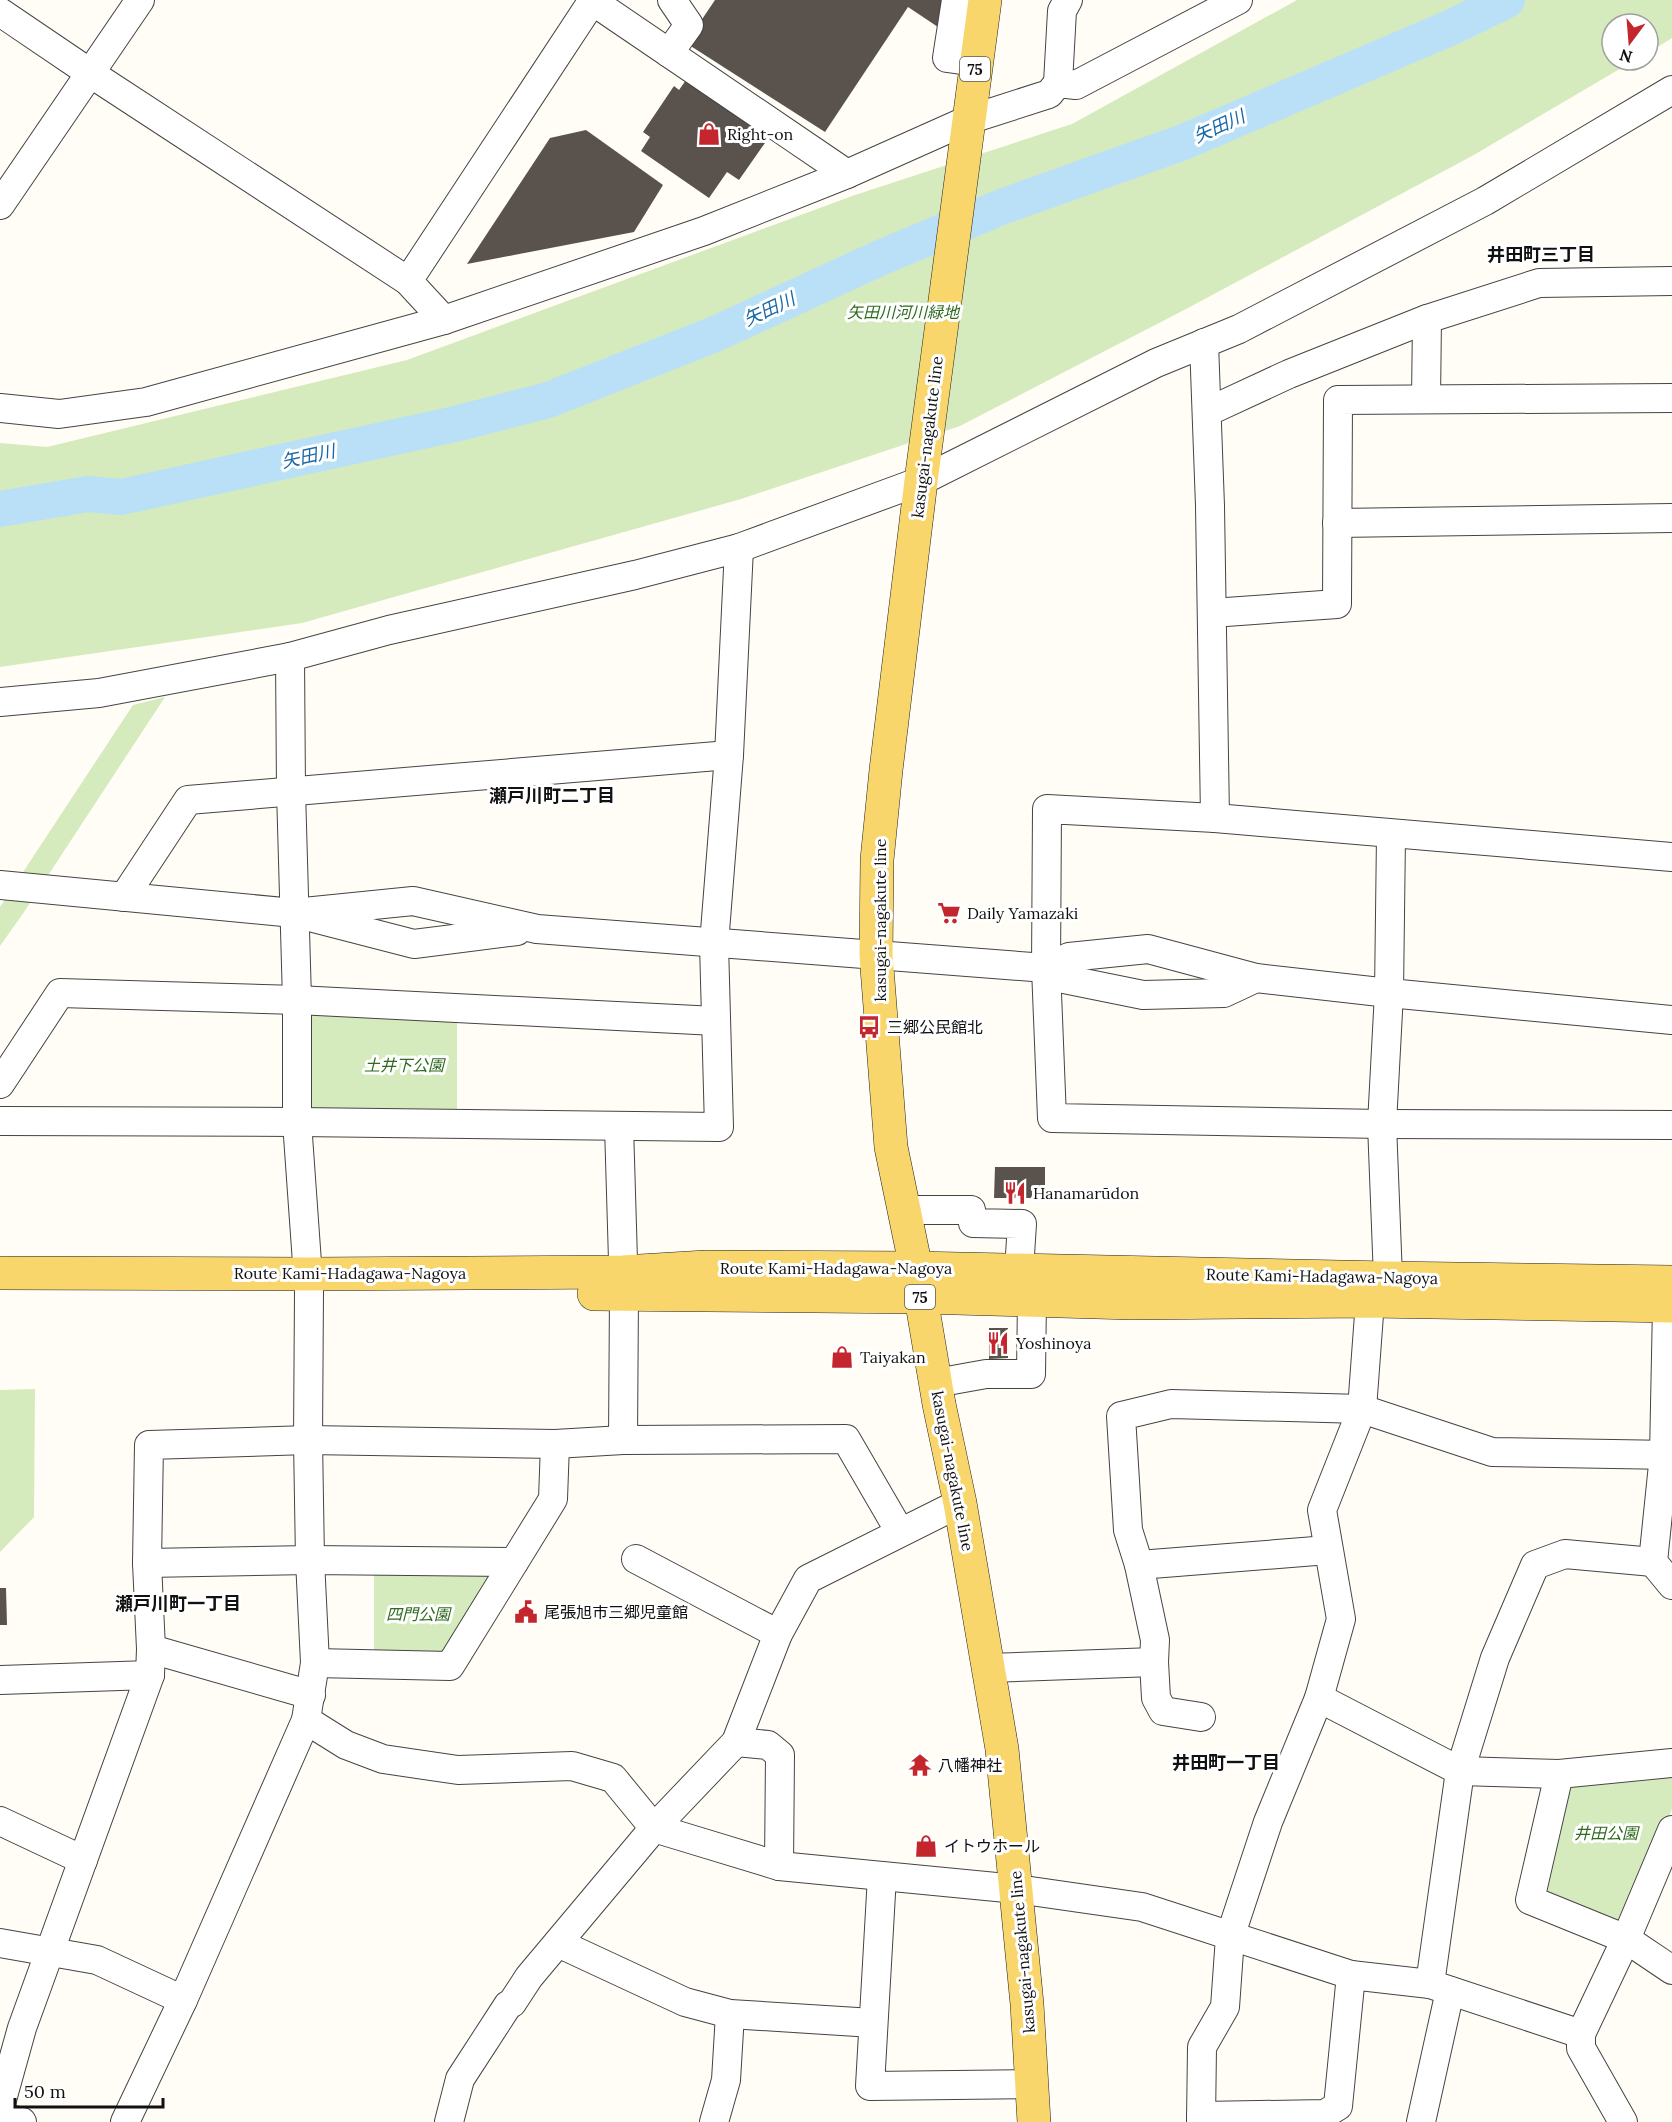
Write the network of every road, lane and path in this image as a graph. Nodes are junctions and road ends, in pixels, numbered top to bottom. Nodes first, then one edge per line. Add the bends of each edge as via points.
1 (140, 0) edge
2 (592, 0) edge
3 (672, 0) edge
4 (956, 0) edge
5 (985, 0) edge
6 (1068, 0) edge
7 (1238, 0) edge
8 (0, 12) edge
9 (669, 53) junction
10 (976, 62) junction
11 (90, 73) junction
12 (1058, 83) junction
13 (1672, 90) edge
14 (967, 130) junction
15 (848, 174) junction
16 (0, 206) edge
17 (408, 281) junction
18 (1672, 282) edge
19 (1427, 319) junction
20 (444, 320) junction
21 (1204, 343) junction
22 (1672, 398) edge
23 (1426, 399) junction
24 (0, 408) edge
25 (1207, 412) junction
26 (921, 475) junction
27 (1672, 518) edge
28 (1337, 523) junction
29 (740, 548) junction
30 (1212, 613) junction
31 (290, 657) junction
32 (0, 702) edge
33 (729, 755) junction
34 (291, 791) junction
35 (1215, 818) junction
36 (1391, 835) junction
37 (1672, 857) edge
38 (0, 885) edge
39 (124, 897) junction
40 (294, 913) junction
41 (537, 928) junction
42 (714, 944) junction
43 (876, 955) junction
44 (1046, 968) junction
45 (1256, 978) junction
46 (1389, 993) junction
47 (297, 1000) junction
48 (1672, 1020) edge
49 (716, 1021) junction
50 (0, 1084) edge
51 (0, 1121) edge
52 (297, 1122) junction
53 (1382, 1124) junction
54 (1672, 1125) edge
55 (619, 1126) junction
56 (904, 1210) junction
57 (1019, 1270) junction
58 (0, 1273) edge
59 (918, 1282) junction
60 (308, 1283) junction
61 (624, 1283) junction
62 (1379, 1290) junction
63 (0, 1293) edge
64 (1670, 1298) edge
65 (1032, 1299) junction
66 (936, 1383) junction
67 (1362, 1409) junction
68 (308, 1440) junction
69 (623, 1440) junction
70 (555, 1444) junction
71 (1668, 1455) edge
72 (960, 1503) junction
73 (900, 1532) junction
74 (1328, 1550) junction
75 (636, 1559) dead end
76 (310, 1560) junction
77 (513, 1562) junction
78 (1653, 1562) junction
79 (147, 1563) junction
80 (1139, 1565) junction
81 (1672, 1585) edge
82 (778, 1634) junction
83 (151, 1662) junction
84 (1154, 1662) junction
85 (315, 1663) junction
86 (989, 1668) junction
87 (0, 1680) edge
88 (1319, 1698) junction
89 (309, 1708) junction
90 (1201, 1717) dead end
91 (736, 1742) junction
92 (1672, 1762) edge
93 (1460, 1771) junction
94 (1559, 1774) junction
95 (0, 1821) edge
96 (654, 1828) junction
97 (1672, 1830) edge
98 (83, 1860) junction
99 (779, 1866) junction
100 (882, 1876) junction
101 (1017, 1889) junction
102 (1230, 1937) junction
103 (1626, 1939) junction
104 (0, 1943) edge
105 (558, 1943) junction
106 (49, 1951) junction
107 (1672, 1970) edge
108 (1351, 1975) junction
109 (1440, 1987) junction
110 (183, 2000) junction
111 (730, 2014) junction
112 (873, 2023) junction
113 (1581, 2034) junction
114 (1032, 2084) junction
115 (0, 2107) edge
116 (0, 2117) edge
117 (1201, 2119) edge
118 (22, 2122) edge
119 (125, 2122) edge
120 (449, 2122) edge
121 (714, 2122) edge
122 (1034, 2122) edge
123 (1421, 2122) edge
124 (1623, 2122) edge

1 - 11 street
2 - 9 street
2 - 17 street
3 - 9 street via 689,25
4 - 10 street via 947,58
5 - 10 main road, kasugai-nagakute line / 75
6 - 12 street via 1062,11
7 - 12 street via 1076,85
8 - 11 street
9 - 15 street
10 - 14 main road, kasugai-nagakute line / 75
11 - 16 street
11 - 17 street
12 - 14 street via 1049,94
13 - 21 street via 1485,201 1239,329
14 - 15 street
14 - 26 main road, kasugai-nagakute line / 75
15 - 20 street via 704,231
17 - 20 street
18 - 19 street via 1539,283
19 - 23 street
19 - 25 street via 1289,374
20 - 24 street via 146,402 59,414
21 - 25 street
21 - 26 street
22 - 23 street
23 - 28 street via 1338,400
25 - 30 street
26 - 29 street
26 - 43 main road, kasugai-nagakute line / 75 via 877,860
27 - 28 street
28 - 30 street via 1337,604
29 - 31 street via 388,630
29 - 33 street
30 - 35 street
31 - 32 street via 99,693
31 - 34 street
33 - 34 street
33 - 42 street
34 - 39 street via 188,800
34 - 40 street
35 - 36 street
35 - 44 street via 1047,809
36 - 37 street
36 - 46 street
38 - 39 street
39 - 40 street
40 - 41 street via 413,901
40 - 41 street via 414,944
40 - 47 street
41 - 42 street
42 - 43 street
42 - 49 street
43 - 44 street
43 - 56 main road, kasugai-nagakute line / 75 via 891,1147
44 - 45 street via 1069,957 1148,949
44 - 45 street via 1059,978 1143,995 1224,993
44 - 53 street via 1052,1118
45 - 46 street
46 - 48 street
46 - 53 street
47 - 49 street
47 - 50 street via 60,993
47 - 52 street
49 - 55 street via 719,1127
51 - 52 street
52 - 55 street
52 - 60 street
53 - 54 street
53 - 62 street
55 - 61 street
56 - 57 street via 971,1210 973,1223 1022,1224
56 - 59 main road, kasugai-nagakute line / 75
57 - 59 main road, Route Kami-Hadagawa-Nagoya
57 - 62 main road, Route Kami-Hadagawa-Nagoya
58 - 60 main road, Route Kami-Hadagawa-Nagoya
59 - 61 main road, Route Kami-Hadagawa-Nagoya
59 - 65 main road, Route Kami-Hadagawa-Nagoya
59 - 66 main road, kasugai-nagakute line / 75
60 - 61 main road, Route Kami-Hadagawa-Nagoya
60 - 63 main road, Route Kami-Hadagawa-Nagoya
60 - 68 street
61 - 69 street
62 - 64 main road, Route Kami-Hadagawa-Nagoya
62 - 65 main road, Route Kami-Hadagawa-Nagoya via 1132,1302
62 - 67 street
64 - 71 street
65 - 66 street via 1030,1374 986,1374
66 - 72 main road, kasugai-nagakute line / 75
67 - 71 street via 1492,1452
67 - 74 street via 1322,1510
67 - 80 street via 1172,1404 1121,1416 1128,1530
68 - 70 street
68 - 76 street
68 - 79 street via 148,1445
69 - 70 street
69 - 73 street via 846,1439
70 - 77 street via 553,1499
71 - 78 street
72 - 73 street
72 - 86 main road, kasugai-nagakute line / 75
73 - 82 street via 808,1579
74 - 80 street
74 - 88 street via 1341,1619
75 - 82 street
76 - 77 street
76 - 79 street
76 - 85 street
77 - 85 street via 450,1666
78 - 81 street
78 - 93 street via 1565,1554 1535,1565 1495,1658
79 - 83 street
80 - 84 street via 1155,1640
82 - 91 street
83 - 87 street
83 - 89 street
83 - 98 street
84 - 86 street
84 - 90 street via 1156,1698 1162,1711
85 - 89 street
86 - 101 main road, kasugai-nagakute line / 75
88 - 93 street
88 - 102 street via 1268,1822
89 - 96 street via 346,1745 383,1759 458,1770 572,1766 613,1778
89 - 110 street
91 - 96 street
91 - 99 street via 768,1744 780,1755
92 - 94 street
93 - 94 street
93 - 109 street
94 - 103 street via 1530,1900
95 - 98 street
96 - 99 street
96 - 105 street
97 - 103 street
98 - 106 street
99 - 100 street
100 - 101 street
100 - 112 street
101 - 102 street via 1142,1906
101 - 114 main road, kasugai-nagakute line / 75
102 - 108 street
102 - 117 street via 1225,2007 1202,2047
103 - 107 street
103 - 113 street
104 - 106 street
105 - 111 street via 685,2002
105 - 120 street via 508,2006 460,2079
106 - 110 street via 97,1960
106 - 115 street
108 - 109 street
108 - 117 street via 1338,2106 1325,2114
109 - 113 street
109 - 123 street
110 - 119 street
111 - 112 street
111 - 121 street via 726,2080
112 - 114 street via 870,2086
113 - 124 street via 1581,2048
114 - 122 main road, kasugai-nagakute line / 75
116 - 118 street

